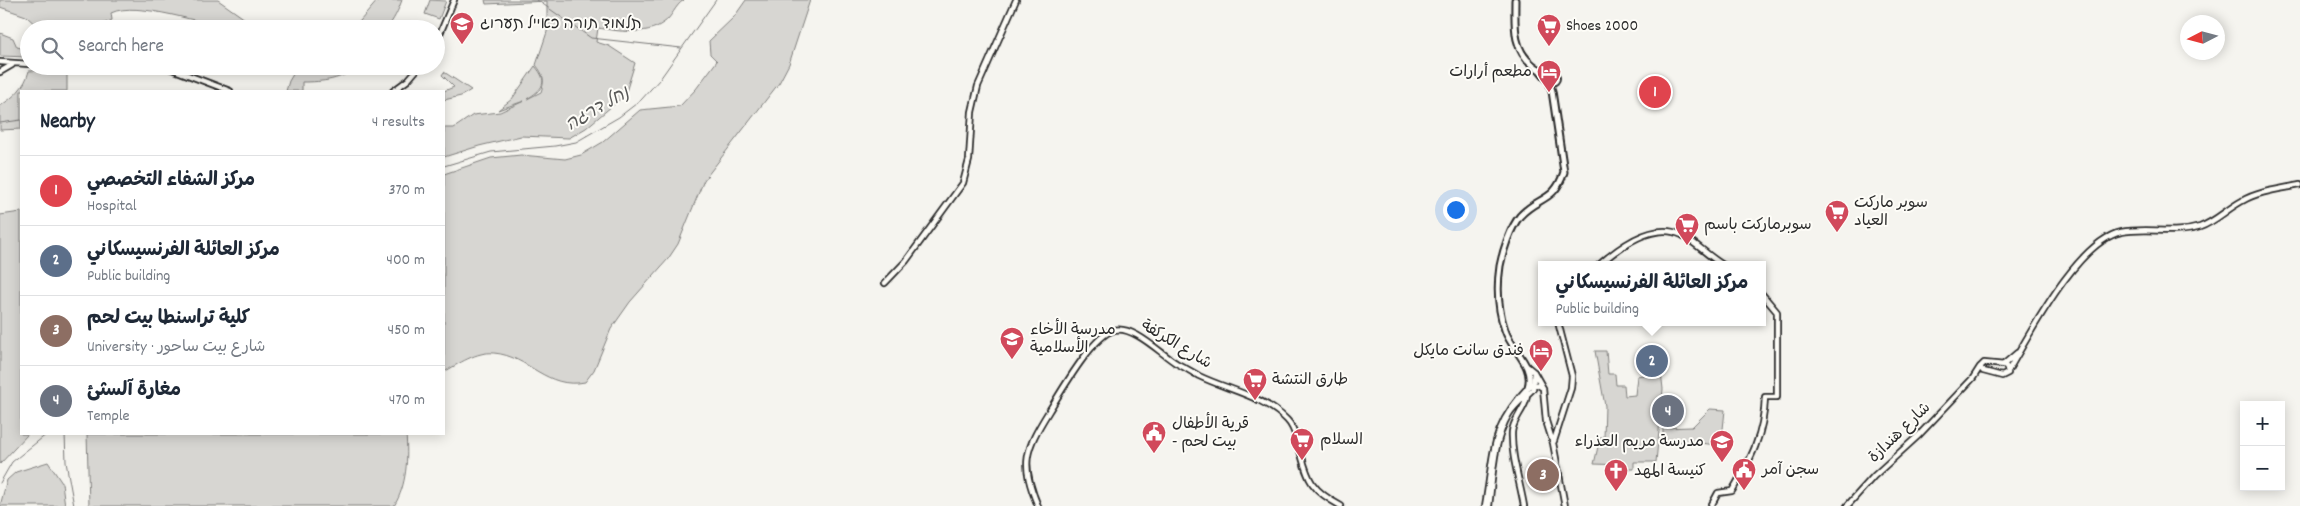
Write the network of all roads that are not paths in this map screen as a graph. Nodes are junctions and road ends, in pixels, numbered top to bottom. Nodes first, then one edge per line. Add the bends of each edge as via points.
1 (454, 0) edge
2 (1016, 0) edge
3 (1515, 0) edge
4 (445, 22) edge
5 (0, 62) edge
6 (12, 64) junction
7 (20, 64) edge
8 (1538, 70) junction
9 (0, 72) edge
10 (1550, 74) junction
11 (188, 75) edge
12 (412, 75) edge
13 (1557, 78) junction
14 (1549, 81) junction
15 (227, 90) edge
16 (394, 90) edge
17 (1554, 103) junction
18 (2300, 185) edge
19 (1604, 261) edge
20 (1718, 261) edge
21 (885, 283) dead end
22 (1766, 299) edge
23 (1559, 326) edge
24 (2020, 351) junction
25 (2002, 365) junction
26 (1528, 367) junction
27 (1980, 367) junction
28 (2008, 371) junction
29 (1534, 372) junction
30 (1985, 372) junction
31 (1973, 378) junction
32 (1534, 384) junction
33 (1542, 388) junction
34 (1527, 391) junction
35 (1553, 443) junction
36 (1038, 506) edge
37 (1341, 506) edge
38 (1485, 506) edge
39 (1489, 506) edge
40 (1524, 506) edge
41 (1565, 506) edge
42 (1711, 506) edge
43 (1847, 506) edge

1 - 4 street
2 - 21 street via 978,86 963,183 906,261
3 - 8 main road via 1518,45 1525,59
5 - 6 street
6 - 7 street
6 - 9 street
8 - 10 main road
8 - 14 main road
10 - 13 main road
10 - 14 main road
11 - 15 street
12 - 16 street
13 - 14 main road via 1554,82
13 - 17 main road
14 - 17 main road
17 - 26 main road via 1564,172 1560,185 1550,196 1519,217 1500,267 1499,308 1504,329 1511,345
18 - 24 street via 2248,198 2209,223 2195,228 2129,231 2110,236 2080,260 2067,276
19 - 20 street via 1621,247 1659,230 1682,235
22 - 42 street via 1776,312 1778,325 1775,359 1777,397 1765,397 1765,417 1751,461 1732,491 1718,494
23 - 35 street via 1572,376
24 - 25 street
24 - 28 street
25 - 27 street via 1982,363
25 - 28 street
26 - 29 street
26 - 34 main road
27 - 30 street
27 - 31 street, شارع هندازة
28 - 30 street via 2005,376
29 - 32 street
29 - 33 street
30 - 31 street, شارع هندازة
31 - 43 street, شارع هندازة
32 - 33 street
32 - 34 street
33 - 35 street via 1546,421
34 - 38 street via 1514,402 1497,431
34 - 39 street via 1509,414 1500,436
34 - 40 street via 1526,401 1512,430
35 - 41 street
36 - 37 street, شارع الكركفة via 1026,471 1035,433 1071,372 1104,335 1115,329 1132,332 1200,376 1248,396 1288,420 1311,484 1320,494

